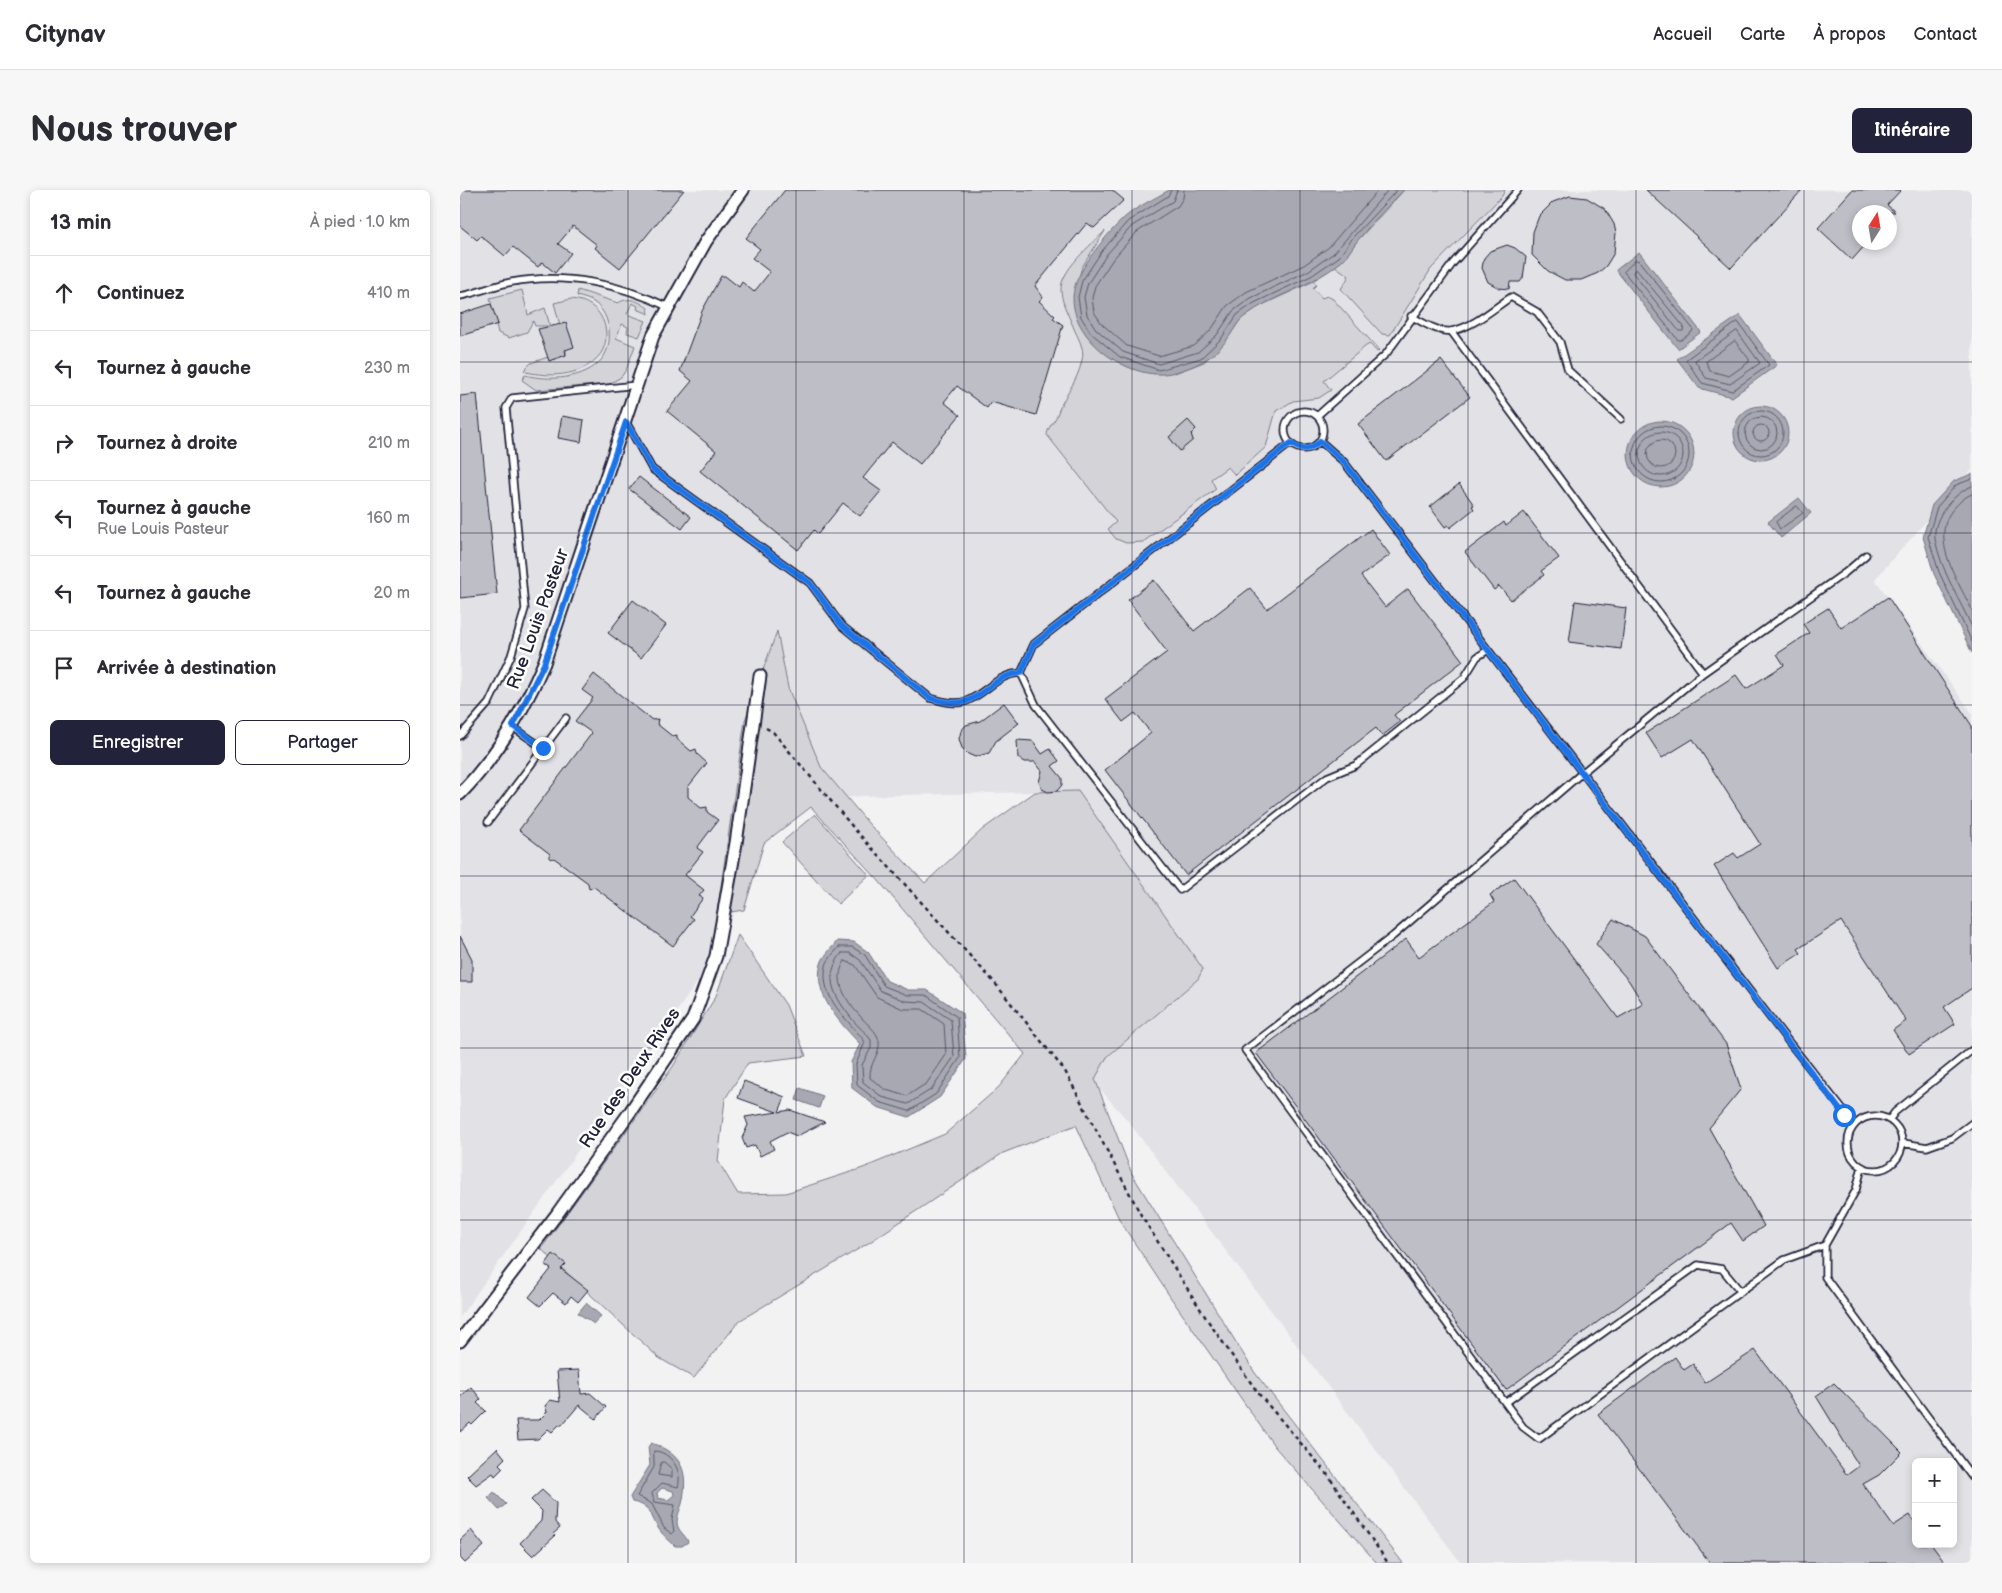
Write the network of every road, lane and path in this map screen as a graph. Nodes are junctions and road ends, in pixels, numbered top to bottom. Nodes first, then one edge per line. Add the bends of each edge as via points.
1 (1518, 190) edge
2 (740, 191) edge
3 (460, 296) edge
4 (668, 307) junction
5 (1411, 316) junction
6 (1451, 331) junction
7 (639, 384) junction
8 (1317, 416) junction
9 (1621, 419) dead end
10 (626, 422) junction
11 (1320, 441) junction
12 (1291, 443) junction
13 (1866, 555) dead end
14 (1488, 650) junction
15 (1021, 673) junction
16 (1703, 673) junction
17 (760, 676) dead end
18 (566, 718) dead end
19 (754, 720) junction
20 (513, 726) junction
21 (460, 736) edge
22 (543, 748) junction
23 (1583, 772) junction
24 (460, 794) edge
25 (488, 822) dead end
26 (1972, 1050) edge
27 (1889, 1120) junction
28 (1972, 1122) edge
29 (1855, 1125) junction
30 (1903, 1143) junction
31 (1862, 1167) junction
32 (1825, 1245) junction
33 (1741, 1292) junction
34 (460, 1341) edge
35 (1505, 1403) junction
36 (1972, 1477) edge
37 (1388, 1563) edge

1 - 5 lane
2 - 4 street, Rue Louis Pasteur
3 - 4 lane via 512,282 568,279 613,285
4 - 7 street, Rue Louis Pasteur via 653,336
5 - 6 lane
5 - 8 lane via 1386,354
6 - 9 lane via 1511,298 1537,312 1560,342 1568,370
6 - 16 lane
7 - 10 street, Rue Louis Pasteur
7 - 21 lane via 512,398 506,408 525,609 511,656 489,703
8 - 11 lane via 1324,427
8 - 12 lane via 1306,411 1290,417 1286,433
10 - 15 lane via 652,469 810,583 842,626 930,698 945,702 968,701 1009,674
10 - 20 street, Rue Louis Pasteur via 544,664
11 - 12 lane via 1312,448 1303,449
11 - 14 lane via 1344,462
12 - 15 lane via 1034,644
13 - 16 lane
14 - 15 lane via 1477,657 1464,678 1356,765 1327,777 1180,890 1036,705
14 - 23 lane
16 - 23 lane
17 - 19 street, Rue des Deux Rives
18 - 22 lane
19 - 34 street, Rue des Deux Rives via 716,956 693,1019 557,1214
19 - 37 path via 773,732 858,832 994,982 1066,1071 1141,1215 1206,1318 1258,1393 1327,1474
20 - 22 lane
20 - 24 street, Rue Louis Pasteur
22 - 25 lane
23 - 29 lane
23 - 35 lane via 1393,936 1244,1050
26 - 27 lane via 1894,1112
27 - 29 lane via 1877,1116 1865,1118
27 - 30 lane via 1899,1130
28 - 30 lane via 1952,1138 1927,1147
29 - 31 lane via 1848,1140 1851,1155
30 - 31 lane via 1896,1161 1888,1166 1880,1170
31 - 32 lane via 1856,1190
32 - 33 lane via 1784,1260
32 - 36 lane via 1825,1277
33 - 35 lane via 1722,1268 1698,1265
33 - 35 lane via 1539,1439 1522,1427

